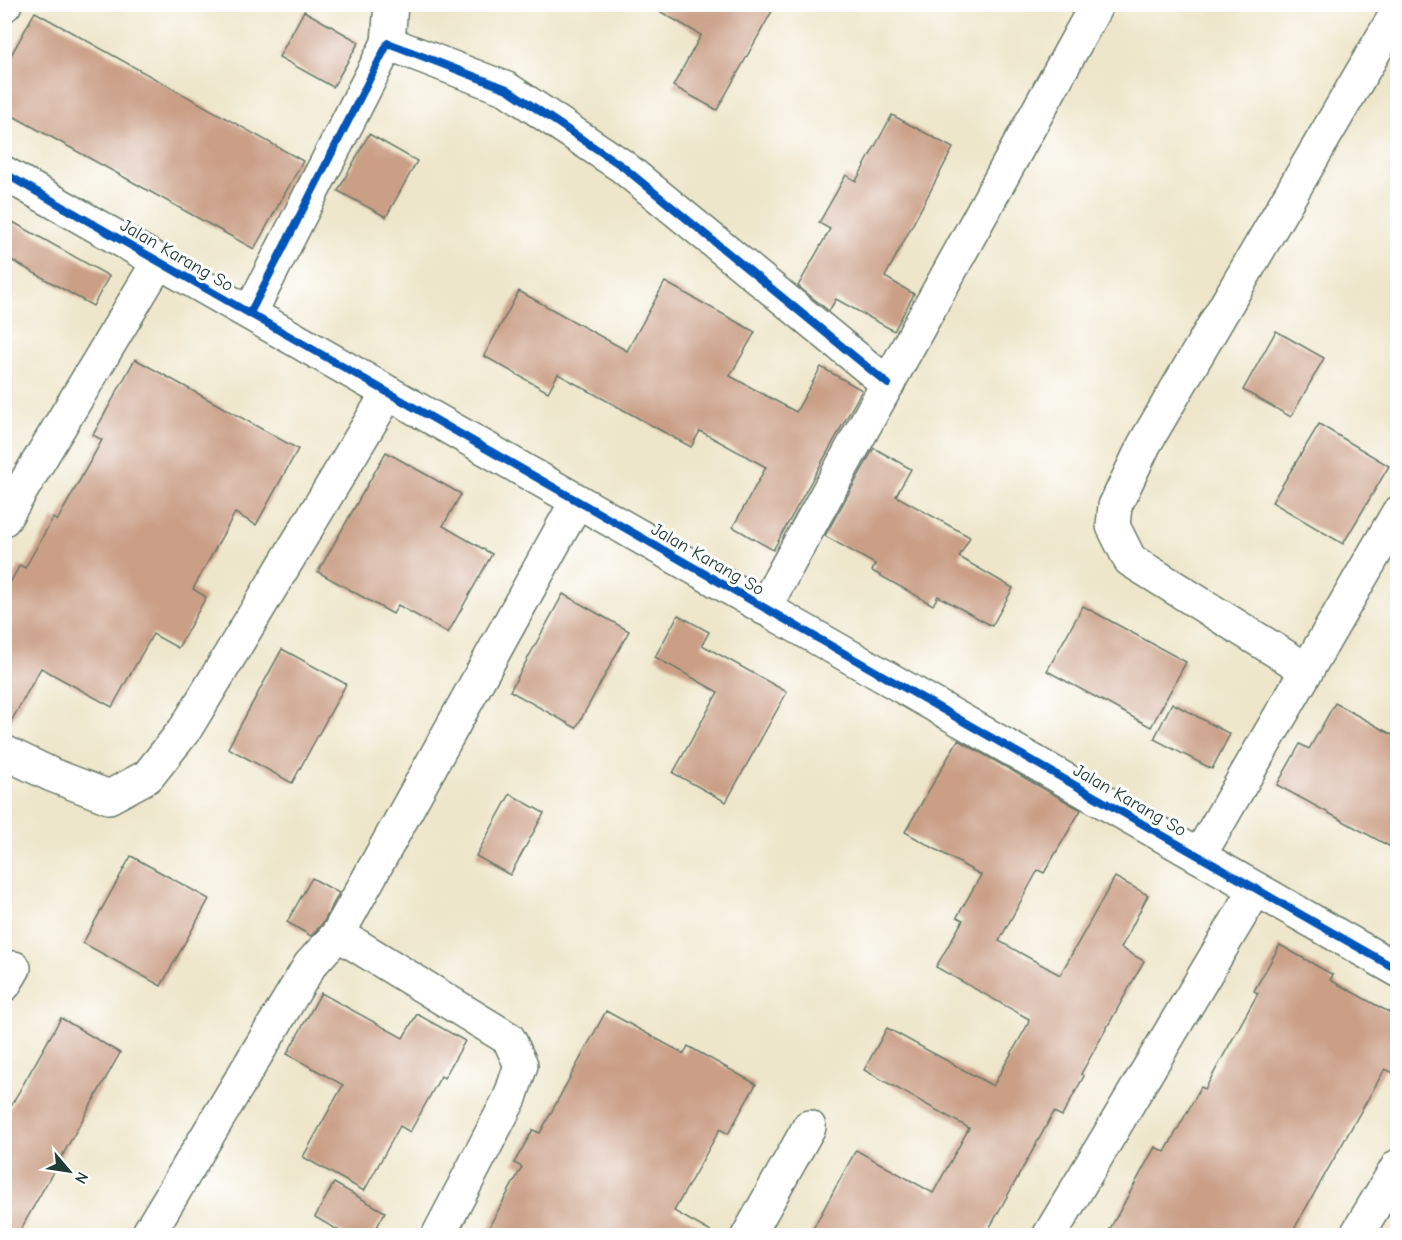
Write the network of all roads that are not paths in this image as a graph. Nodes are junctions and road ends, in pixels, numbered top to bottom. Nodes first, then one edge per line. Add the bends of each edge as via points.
1 (391, 4) edge
2 (1097, 4) edge
3 (1398, 11) edge
4 (388, 43) junction
5 (4, 173) edge
6 (159, 261) junction
7 (249, 313) junction
8 (888, 384) junction
9 (388, 393) junction
10 (577, 501) junction
11 (1398, 513) edge
12 (4, 519) edge
13 (764, 608) junction
14 (1307, 670) junction
15 (4, 752) edge
16 (1199, 856) junction
17 (1256, 889) junction
18 (338, 934) junction
19 (1398, 970) edge
20 (809, 1127) dead end
21 (1398, 1166) edge
22 (147, 1236) edge
23 (438, 1236) edge
24 (748, 1236) edge
25 (1049, 1236) edge
26 (1356, 1236) edge

1 - 4 street
2 - 8 street
3 - 14 street via 1144,445 1115,506 1113,526 1130,560
4 - 7 street
4 - 8 street via 507,89 622,166
5 - 6 street, Jalan Karang So
6 - 7 street, Jalan Karang So
6 - 12 street
7 - 9 street, Jalan Karang So
8 - 13 street
9 - 10 street, Jalan Karang So
9 - 15 street via 186,728 148,776 109,797
10 - 13 street, Jalan Karang So
10 - 18 street
11 - 14 street
13 - 16 street, Jalan Karang So
14 - 16 street
16 - 17 street, Jalan Karang So
17 - 19 street, Jalan Karang So
17 - 25 street
18 - 22 street via 310,965
18 - 23 street via 509,1039 521,1065 510,1098
20 - 24 street
21 - 26 street

